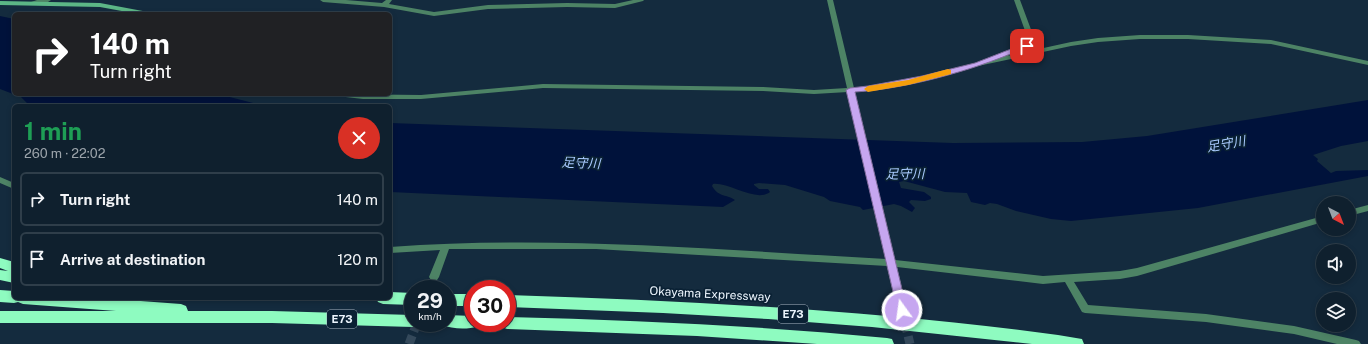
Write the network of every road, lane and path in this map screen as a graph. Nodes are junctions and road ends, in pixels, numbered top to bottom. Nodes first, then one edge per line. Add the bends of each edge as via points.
1 (48, 0) edge
2 (323, 0) edge
3 (389, 0) edge
4 (641, 0) edge
5 (830, 0) edge
6 (1017, 0) edge
7 (0, 3) edge
8 (31, 3) junction
9 (384, 5) junction
10 (136, 12) edge
11 (1368, 63) edge
12 (978, 64) junction
13 (850, 92) junction
14 (350, 96) edge
15 (0, 180) edge
16 (12, 185) edge
17 (1368, 208) edge
18 (1356, 211) edge
19 (1316, 221) edge
20 (446, 246) junction
21 (392, 250) edge
22 (889, 259) junction
23 (0, 263) edge
24 (12, 266) edge
25 (0, 275) edge
26 (434, 276) tunnel mouth
27 (12, 277) edge
28 (1068, 279) junction
29 (0, 296) edge
30 (12, 297) edge
31 (392, 298) edge
32 (404, 299) edge
33 (49, 300) edge
34 (516, 301) edge
35 (902, 310) tunnel mouth
36 (272, 317) junction
37 (0, 318) edge
38 (404, 320) edge
39 (516, 323) edge
40 (886, 344) edge
41 (1077, 344) edge
42 (1356, 344) edge

1 - 8 street
2 - 9 street
3 - 9 street
4 - 9 street via 615,6 488,7 434,14
5 - 13 street
6 - 12 street via 1033,43
7 - 8 main road
8 - 10 main road via 100,6
11 - 12 street via 1271,42 1155,36 1098,40
12 - 13 street via 908,82
13 - 14 street via 543,86 421,97
13 - 22 street
15 - 16 street
17 - 18 street
19 - 28 street via 1137,272
20 - 21 street
20 - 22 street via 596,246
20 - 26 street
22 - 28 street via 1043,280
22 - 35 street
23 - 24 highway
25 - 27 highway
28 - 42 street via 1085,309 1206,318 1294,330
29 - 30 highway
31 - 32 highway
33 - 36 highway
34 - 41 highway, Okayama Expressway / E73 via 745,310 968,330
36 - 37 highway
36 - 38 highway, E73
39 - 40 highway, E73 via 735,332

